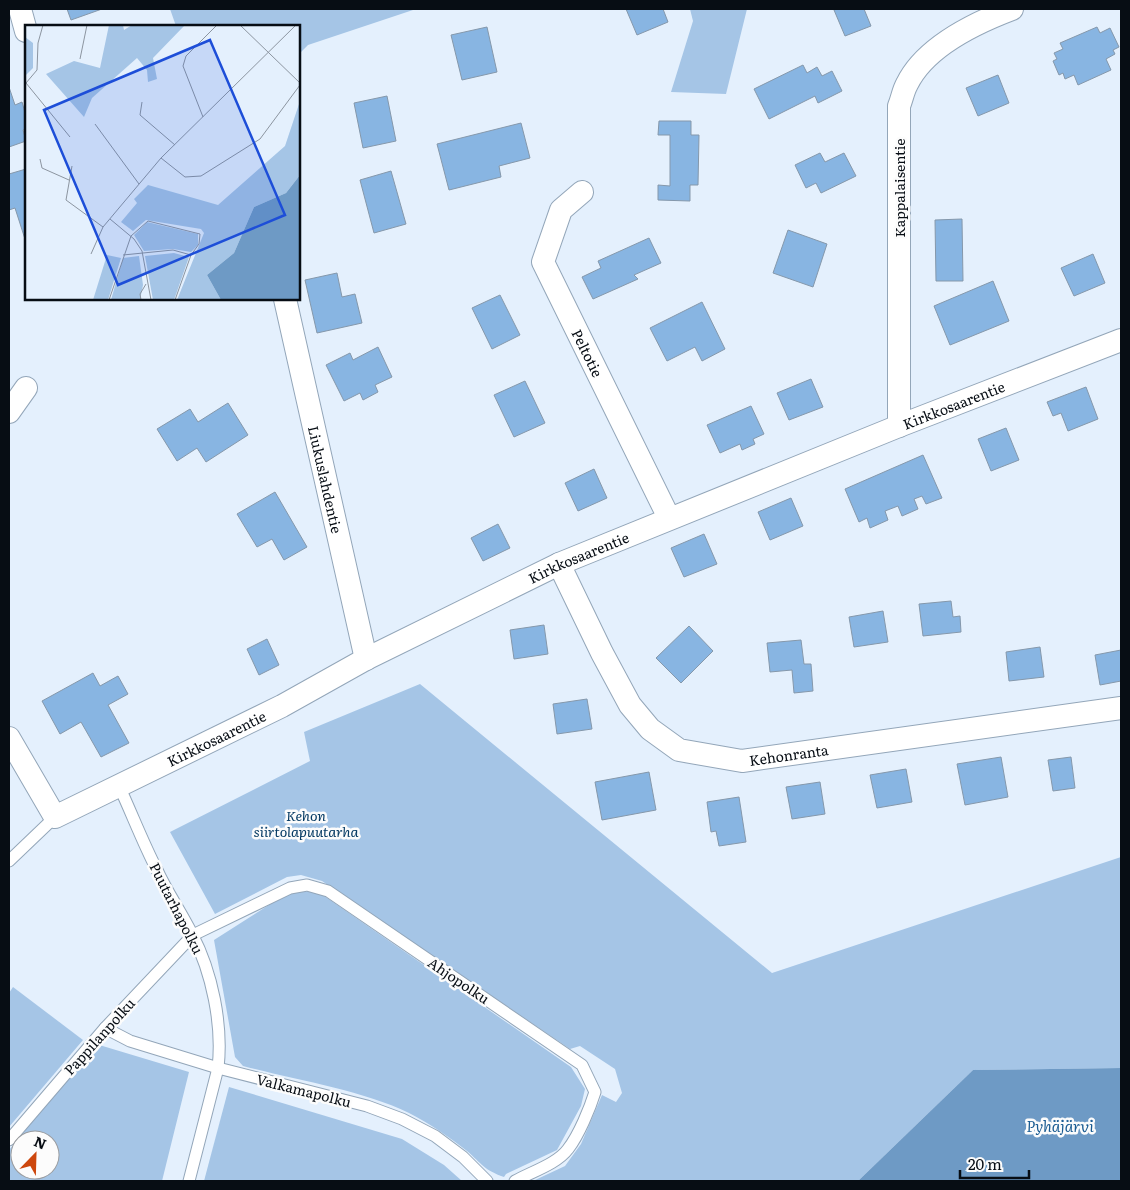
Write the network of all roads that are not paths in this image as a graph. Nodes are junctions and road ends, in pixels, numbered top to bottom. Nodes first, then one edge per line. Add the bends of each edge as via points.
1 (20, 9) edge
2 (1012, 9) edge
3 (25, 27) edge
4 (582, 192) dead end
5 (286, 300) edge
6 (1121, 340) edge
7 (26, 388) dead end
8 (9, 412) edge
9 (900, 426) junction
10 (669, 518) junction
11 (560, 564) junction
12 (366, 659) junction
13 (1121, 708) edge
14 (9, 738) edge
15 (119, 786) junction
16 (55, 817) junction
17 (9, 861) edge
18 (193, 935) junction
19 (105, 1028) junction
20 (218, 1068) junction
21 (9, 1140) edge
22 (188, 1181) edge
23 (487, 1181) edge
24 (515, 1181) edge

1 - 3 street
2 - 9 street, Kappalaisentie via 952,37 918,67 899,106
4 - 10 street, Peltotie via 561,210 543,262
5 - 12 street, Liukuslahdentie
6 - 9 street, Kirkkosaarentie
7 - 8 street
9 - 10 street, Kirkkosaarentie
10 - 11 street, Kirkkosaarentie
11 - 12 street, Kirkkosaarentie
11 - 13 street, Kehonranta via 630,705 650,729 679,750 742,761
12 - 15 street, Kirkkosaarentie via 282,706
14 - 16 street
15 - 16 street, Kirkkosaarentie
15 - 18 lane, Puutarhapolku via 157,871
16 - 17 lane
18 - 19 lane, Pappilanpolku
18 - 20 lane, Puutarhapolku via 212,990 220,1050
18 - 24 lane, Ahjopolku via 290,888 307,885 328,891 582,1064 595,1092 569,1149
19 - 20 lane, Valkamapolku via 130,1041
19 - 21 lane, Pappilanpolku
20 - 22 lane, Puutarhapolku
20 - 23 lane, Valkamapolku via 402,1118 464,1157

